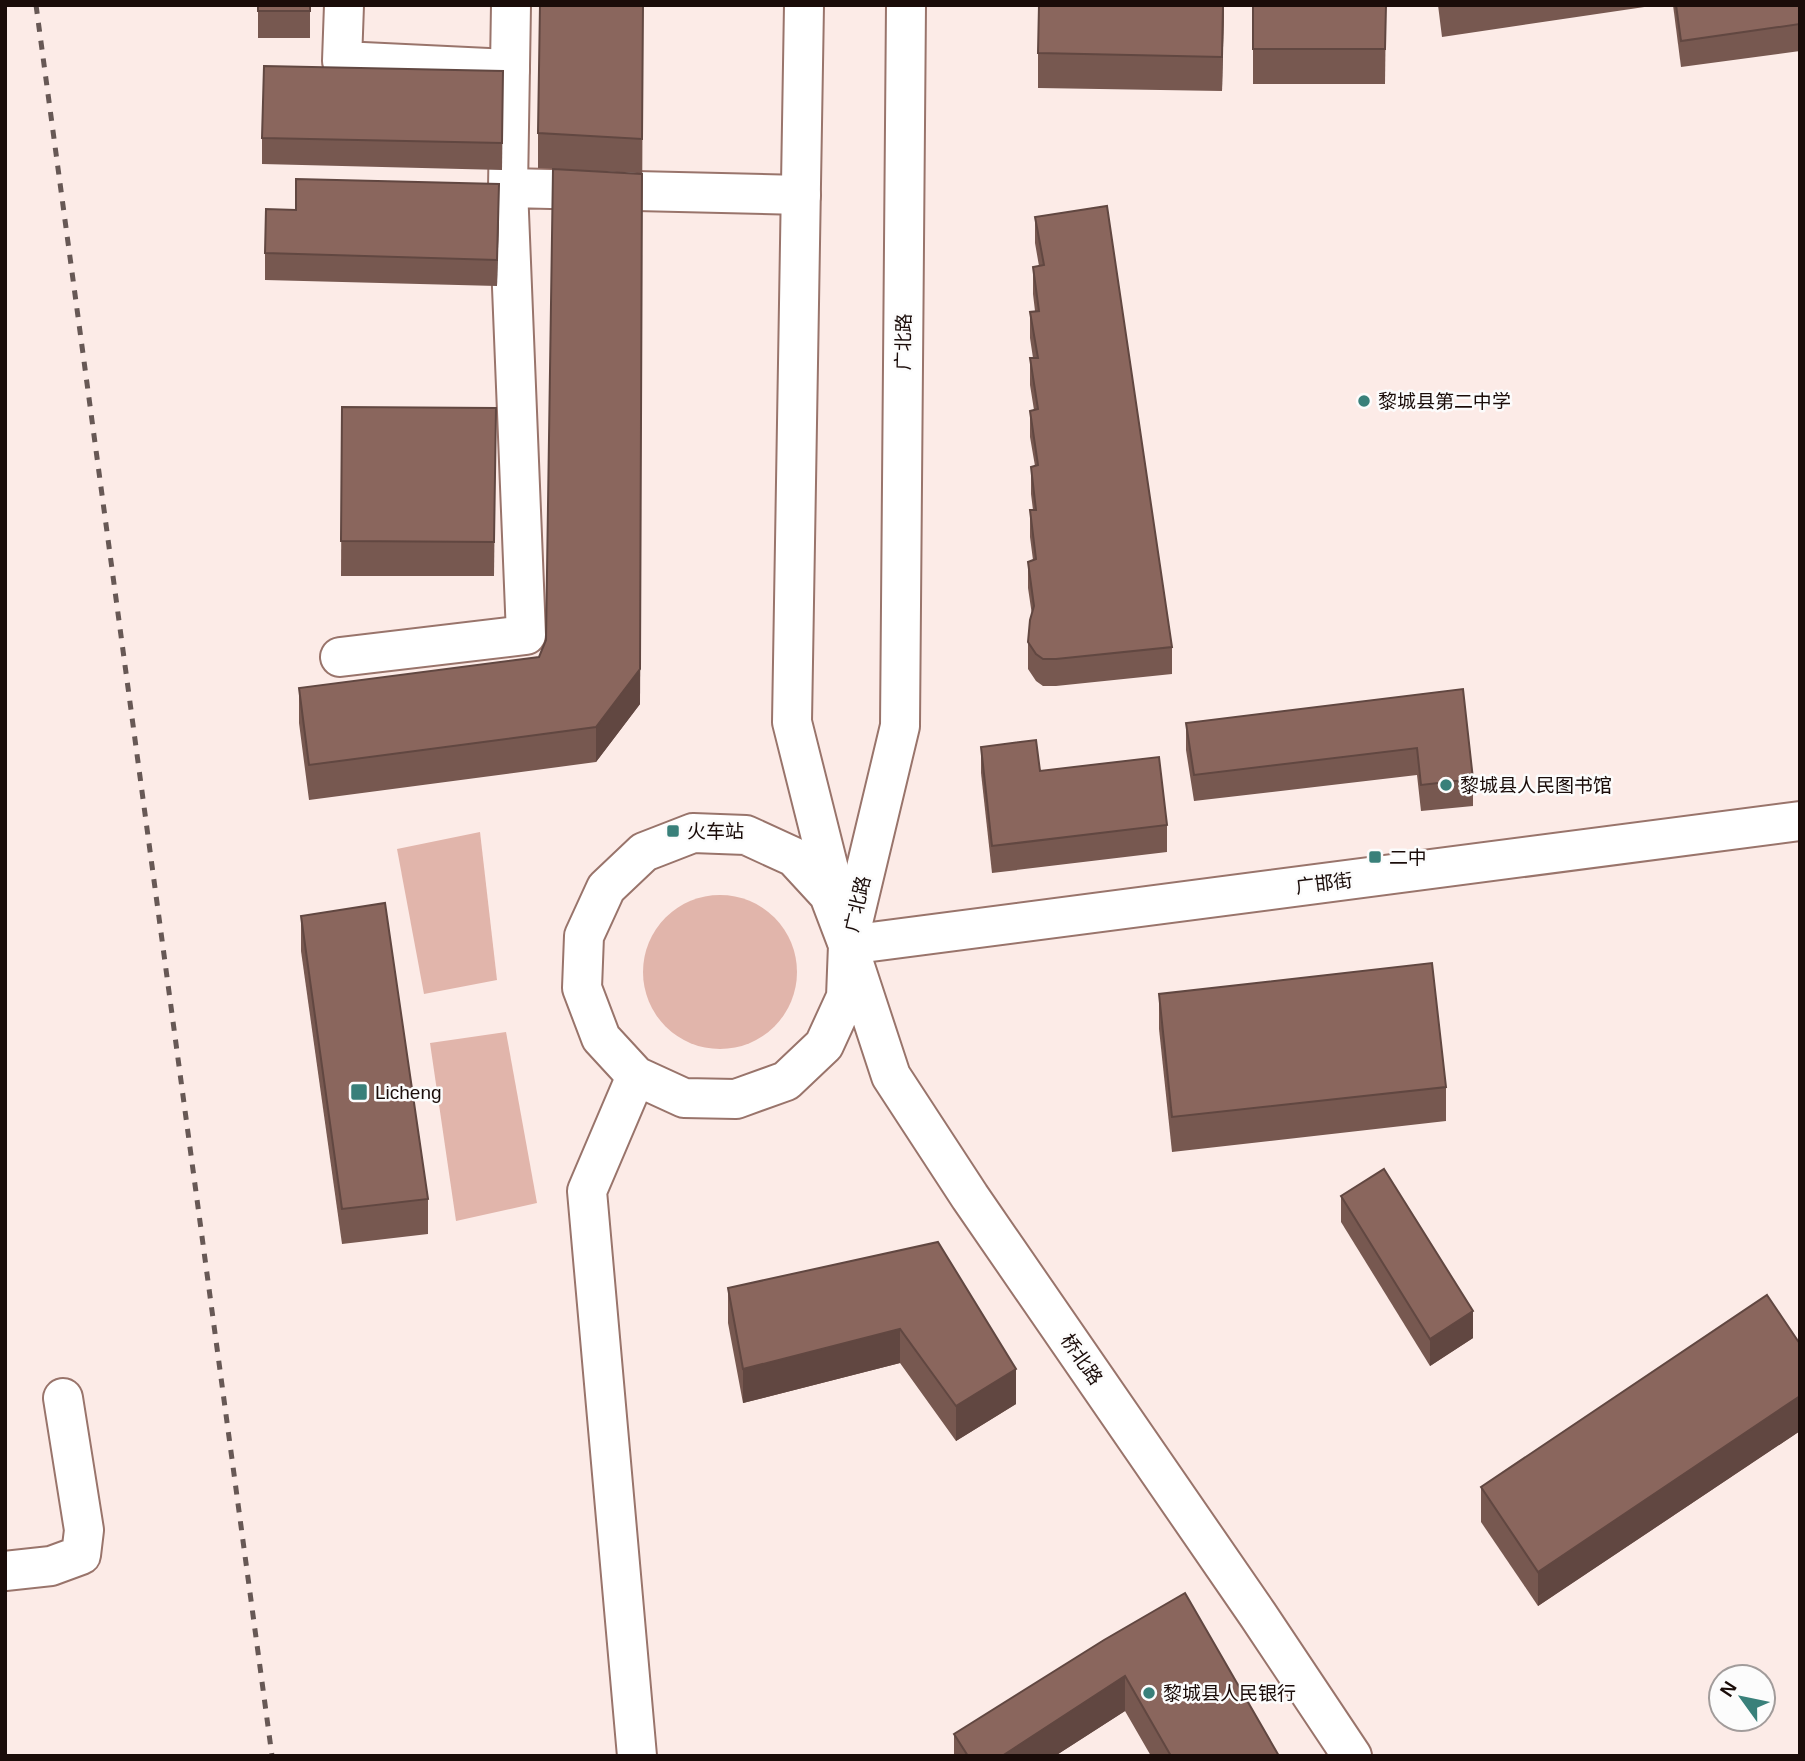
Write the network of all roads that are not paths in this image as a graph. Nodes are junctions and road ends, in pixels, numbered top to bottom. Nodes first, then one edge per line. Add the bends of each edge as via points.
1 (344, 5) edge
2 (511, 5) edge
3 (804, 5) edge
4 (906, 5) edge
5 (510, 69) junction
6 (508, 188) junction
7 (800, 195) junction
8 (340, 657) dead end
9 (1800, 821) edge
10 (848, 945) junction
11 (636, 1076) junction
12 (63, 1398) dead end
13 (5, 1571) edge
14 (637, 1756) edge
15 (1352, 1756) edge

1 - 5 street via 342,61
2 - 5 street
3 - 7 street, 广北路
4 - 10 street, 广北路 via 900,726
5 - 6 street
6 - 7 street
6 - 8 street via 526,635
7 - 10 street, 广北路 via 792,722
9 - 10 street, 广邯街
10 - 11 street via 846,997 830,1033 824,1045 786,1081 736,1099 684,1098
10 - 11 street via 829,895 794,857 782,851 746,835 693,833 644,852 606,888 584,936 582,988 601,1038
10 - 15 street, 桥北路 via 891,1076
11 - 14 street via 587,1191
12 - 13 street via 84,1530 81,1555 51,1566

